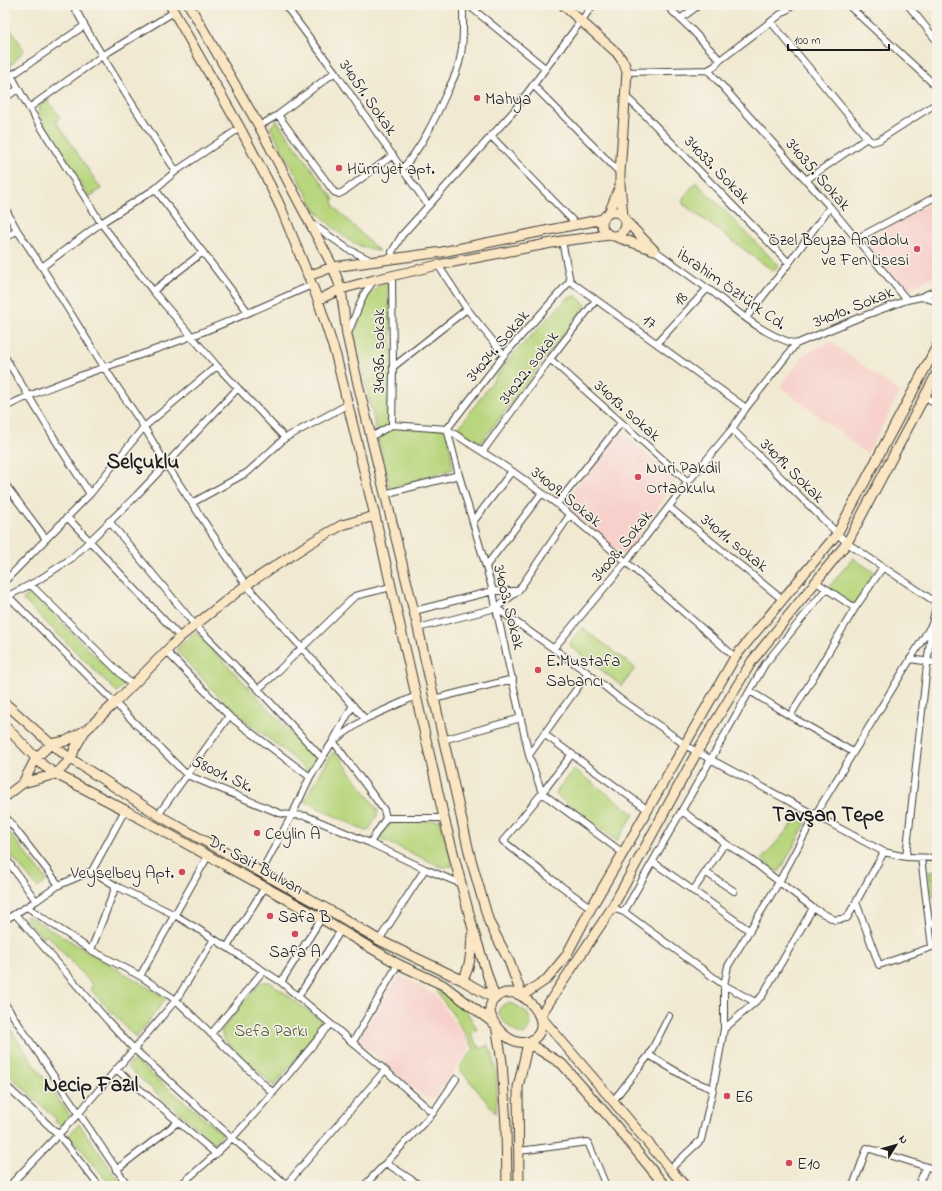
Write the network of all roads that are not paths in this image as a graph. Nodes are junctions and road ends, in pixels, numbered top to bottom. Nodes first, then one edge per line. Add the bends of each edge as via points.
1 (72, 5) edge
2 (189, 5) edge
3 (285, 5) edge
4 (463, 5) edge
5 (468, 5) edge
6 (562, 5) edge
7 (593, 5) edge
8 (666, 5) edge
9 (699, 5) edge
10 (793, 5) edge
11 (848, 5) edge
12 (908, 5) edge
13 (172, 8) edge
14 (680, 18) junction
15 (580, 21) junction
16 (771, 22) junction
17 (84, 26) junction
18 (937, 41) edge
19 (102, 56) junction
20 (720, 60) junction
21 (5, 64) edge
22 (545, 68) junction
23 (708, 70) junction
24 (335, 72) junction
25 (627, 72) junction
26 (12, 76) junction
27 (5, 80) edge
28 (533, 85) junction
29 (937, 87) edge
30 (18, 89) junction
31 (625, 96) junction
32 (5, 98) edge
33 (937, 103) edge
34 (29, 108) junction
35 (278, 115) junction
36 (259, 126) junction
37 (240, 128) junction
38 (491, 136) junction
39 (867, 138) junction
40 (393, 155) junction
41 (402, 169) junction
42 (176, 171) junction
43 (620, 173) junction
44 (806, 180) junction
45 (620, 184) junction
46 (155, 189) junction
47 (937, 196) edge
48 (428, 205) junction
49 (830, 207) junction
50 (5, 208) edge
51 (606, 216) junction
52 (624, 218) junction
53 (310, 222) junction
54 (101, 223) junction
55 (576, 224) junction
56 (17, 230) junction
57 (612, 235) junction
58 (5, 239) edge
59 (856, 239) junction
60 (562, 241) junction
61 (654, 250) junction
62 (203, 252) junction
63 (393, 259) junction
64 (373, 262) junction
65 (789, 264) junction
66 (438, 265) junction
67 (42, 267) junction
68 (333, 267) junction
69 (308, 276) junction
70 (392, 276) junction
71 (374, 280) junction
72 (570, 281) junction
73 (312, 285) junction
74 (342, 289) junction
75 (707, 289) junction
76 (937, 290) edge
77 (153, 291) junction
78 (921, 298) junction
79 (318, 300) junction
80 (596, 300) junction
81 (907, 300) junction
82 (937, 301) edge
83 (467, 309) junction
84 (248, 312) junction
85 (746, 318) junction
86 (347, 335) junction
87 (192, 336) junction
88 (657, 343) junction
89 (796, 344) junction
90 (937, 346) edge
91 (504, 355) junction
92 (5, 357) edge
93 (550, 359) junction
94 (217, 366) junction
95 (104, 367) junction
96 (392, 367) junction
97 (937, 373) edge
98 (238, 388) junction
99 (925, 395) junction
100 (29, 396) junction
101 (347, 405) junction
102 (937, 406) edge
103 (5, 407) edge
104 (746, 408) junction
105 (621, 423) junction
106 (392, 425) junction
107 (144, 426) junction
108 (447, 429) junction
109 (732, 429) junction
110 (371, 437) junction
111 (285, 438) junction
112 (483, 451) junction
113 (166, 464) junction
114 (512, 471) junction
115 (459, 475) junction
116 (688, 482) junction
117 (5, 484) edge
118 (542, 493) junction
119 (90, 494) junction
120 (384, 494) junction
121 (192, 502) junction
122 (557, 504) junction
123 (669, 507) junction
124 (570, 515) junction
125 (375, 516) junction
126 (68, 518) junction
127 (109, 521) junction
128 (473, 522) junction
129 (836, 533) junction
130 (46, 539) junction
131 (89, 541) junction
132 (847, 543) junction
133 (626, 562) junction
134 (486, 566) junction
135 (882, 567) junction
136 (5, 582) edge
137 (816, 582) junction
138 (31, 585) junction
139 (246, 585) junction
140 (391, 587) junction
141 (826, 589) junction
142 (493, 591) junction
143 (518, 591) junction
144 (7, 594) edge
145 (783, 600) junction
146 (937, 603) edge
147 (496, 608) junction
148 (854, 608) junction
149 (414, 611) junction
150 (932, 624) junction
151 (195, 625) junction
152 (418, 628) junction
153 (180, 637) junction
154 (302, 648) junction
155 (554, 648) junction
156 (166, 651) junction
157 (735, 657) junction
158 (910, 659) junction
159 (927, 662) junction
160 (937, 663) edge
161 (588, 673) junction
162 (513, 679) junction
163 (132, 685) junction
164 (258, 689) junction
165 (750, 691) junction
166 (416, 696) junction
167 (434, 699) junction
168 (5, 703) edge
169 (115, 703) junction
170 (353, 705) junction
171 (229, 716) junction
172 (790, 716) junction
173 (521, 718) junction
174 (365, 719) junction
175 (5, 726) edge
176 (85, 731) junction
177 (544, 734) junction
178 (443, 740) junction
179 (333, 741) junction
180 (51, 744) junction
181 (685, 745) junction
182 (697, 752) junction
183 (853, 752) junction
184 (572, 754) junction
185 (529, 755) junction
186 (36, 758) junction
187 (322, 758) junction
188 (71, 759) junction
189 (710, 759) junction
190 (56, 774) junction
191 (187, 775) junction
192 (310, 777) junction
193 (23, 783) junction
194 (542, 793) junction
195 (5, 796) edge
196 (125, 810) junction
197 (648, 810) junction
198 (682, 811) junction
199 (158, 814) junction
200 (292, 815) junction
201 (814, 815) junction
202 (5, 816) edge
203 (386, 818) junction
204 (444, 818) junction
205 (370, 843) junction
206 (725, 843) junction
207 (884, 852) junction
208 (623, 853) junction
209 (208, 856) junction
210 (906, 857) junction
211 (5, 858) edge
212 (921, 858) junction
213 (937, 858) edge
214 (653, 862) junction
215 (425, 869) junction
216 (92, 871) junction
217 (261, 872) junction
218 (705, 872) junction
219 (779, 882) junction
220 (462, 884) junction
221 (60, 885) junction
222 (116, 886) junction
223 (265, 887) junction
224 (693, 891) junction
225 (734, 892) dead end
226 (36, 901) junction
227 (856, 902) junction
228 (27, 907) junction
229 (591, 908) junction
230 (612, 908) junction
231 (813, 908) junction
232 (624, 912) junction
233 (15, 914) junction
234 (175, 915) junction
235 (321, 918) junction
236 (5, 920) edge
237 (937, 923) edge
238 (929, 924) junction
239 (341, 930) junction
240 (472, 930) junction
241 (750, 931) junction
242 (214, 938) junction
243 (379, 940) junction
244 (227, 947) junction
245 (91, 950) junction
246 (398, 964) junction
247 (263, 971) junction
248 (140, 976) junction
249 (462, 980) junction
250 (281, 982) junction
251 (724, 985) junction
252 (522, 996) junction
253 (298, 997) junction
254 (495, 999) junction
255 (176, 1000) junction
256 (755, 1002) junction
257 (5, 1004) edge
258 (540, 1016) junction
259 (669, 1016) dead end
260 (330, 1024) junction
261 (496, 1025) junction
262 (724, 1028) junction
263 (211, 1034) junction
264 (353, 1042) junction
265 (528, 1043) junction
266 (134, 1048) junction
267 (649, 1055) junction
268 (116, 1069) junction
269 (385, 1070) junction
270 (456, 1079) dead end
271 (5, 1085) edge
272 (713, 1089) junction
273 (273, 1093) junction
274 (614, 1100) junction
275 (79, 1113) junction
276 (433, 1113) junction
277 (178, 1122) junction
278 (58, 1134) junction
279 (232, 1138) junction
280 (519, 1151) junction
281 (216, 1154) junction
282 (386, 1163) junction
283 (926, 1167) junction
284 (670, 1169) junction
285 (116, 1170) junction
286 (937, 1170) edge
287 (9, 1186) edge
288 (99, 1186) edge
289 (128, 1186) edge
290 (179, 1186) edge
291 (287, 1186) edge
292 (364, 1186) edge
293 (421, 1186) edge
294 (507, 1186) edge
295 (519, 1186) edge
296 (606, 1186) edge
297 (665, 1186) edge
298 (685, 1186) edge
299 (852, 1186) edge
300 (918, 1186) edge

1 - 17 street
2 - 36 main road
3 - 24 street, 34051. Sokak
4 - 41 street via 463,33 458,69 440,109 412,158
5 - 22 street
6 - 15 main road
7 - 15 street
8 - 14 street
9 - 14 street
10 - 16 street
11 - 29 street
12 - 18 street
13 - 19 street
13 - 37 main road
14 - 20 street
15 - 22 street
15 - 25 main road via 616,53
16 - 20 street
16 - 39 street
17 - 19 street
17 - 26 street
19 - 34 street
19 - 42 street
20 - 23 street
21 - 26 street
22 - 28 street
23 - 25 street
23 - 44 street, 34035. Sokak
24 - 35 street
24 - 40 street, 34051. Sokak
25 - 31 main road
26 - 27 street
26 - 30 street
28 - 38 street
28 - 43 street
30 - 32 street
30 - 34 street
31 - 43 main road
31 - 65 street, 34033. Sokak
33 - 39 street via 879,140 872,142
34 - 54 street
35 - 36 street
35 - 40 street via 334,192 339,194
36 - 53 main road
37 - 42 street
37 - 69 main road via 281,208
38 - 48 street
38 - 55 street
39 - 44 street
40 - 41 street, 34051. Sokak
41 - 48 street, 34051. Sokak
42 - 46 street
43 - 45 main road
44 - 49 street, 34035. Sokak
45 - 51 main road
45 - 52 main road
46 - 54 street
46 - 62 street
47 - 59 street
48 - 63 street via 402,235 392,252
49 - 59 street, 34035. Sokak
49 - 65 street
50 - 56 street
51 - 52 main road via 616,212
51 - 55 main road
51 - 57 main road via 602,226 606,233
52 - 57 main road via 624,231
52 - 61 main road
53 - 64 street via 348,250
53 - 68 main road
54 - 67 street
54 - 77 street
55 - 63 main road via 442,252
56 - 58 street
56 - 67 street
57 - 60 main road
57 - 61 main road
59 - 81 street, 34035. Sokak
60 - 66 main road
60 - 72 street
61 - 75 street, İbrahim Öztürk Cd.
62 - 77 street
62 - 84 street
63 - 64 main road
64 - 68 main road
65 - 85 street
66 - 70 main road
66 - 83 street
67 - 95 street
68 - 69 main road
68 - 74 main road
69 - 73 main road
70 - 71 main road
70 - 96 street, 34036. sokak
71 - 74 main road
71 - 86 street via 364,294
72 - 80 street, 17
72 - 91 street, 34024. Sokak
73 - 79 main road
73 - 84 street
74 - 79 main road
74 - 86 main road
75 - 85 street, İbrahim Öztürk Cd.
75 - 88 street, 18
76 - 78 street
77 - 87 street
78 - 81 street, 34010. Sokak
78 - 82 street
79 - 101 main road via 336,356
80 - 88 street, 17
80 - 93 street, 34022. sokak
81 - 89 street, 34010. Sokak
83 - 91 street
83 - 96 street
84 - 87 street
85 - 89 street, İbrahim Öztürk Cd. via 770,334
86 - 110 main road
87 - 94 street
87 - 95 street
88 - 104 street, 17
89 - 104 street, 34008. Sokak
90 - 129 main road
91 - 108 street, 34024. Sokak
92 - 100 street
93 - 105 street, 34013. sokak
93 - 112 street, 34022. sokak
94 - 98 street
94 - 107 street
95 - 100 street
95 - 107 street
96 - 106 street, 34036. sokak
97 - 99 main road
98 - 111 street
98 - 113 street
99 - 102 street
99 - 132 main road
100 - 103 street
100 - 119 street
101 - 111 street
101 - 125 main road
104 - 109 street, 34008. Sokak
105 - 116 street, 34013. sokak
105 - 122 street
106 - 108 street
106 - 110 street
107 - 113 street
107 - 119 street
108 - 112 street, 34009. Sokak
108 - 115 street, 34003. Sokak
109 - 116 street, 34008. Sokak
109 - 129 street, 34019. Sokak
110 - 120 main road
111 - 121 street via 248,472
112 - 114 street, 34009. Sokak
113 - 121 street
113 - 127 street
114 - 118 street, 34009. Sokak
114 - 128 street
115 - 120 street
115 - 128 street, 34003. Sokak
116 - 123 street, 34008. Sokak
117 - 130 street
118 - 122 street, 34009. Sokak
118 - 134 street
119 - 126 street
120 - 149 main road
121 - 139 street
122 - 124 street, 34009. Sokak
123 - 133 street, 34008. Sokak
123 - 145 street, 34011. sokak
124 - 133 street, 34009. Sokak
124 - 143 street
125 - 139 main road via 342,526 312,542
125 - 140 main road
126 - 130 street
126 - 131 street
127 - 131 street
127 - 151 street
128 - 134 street, 34003. Sokak
129 - 132 street, 34019. Sokak
129 - 145 main road
130 - 136 street
131 - 138 street via 72,558
131 - 153 street
132 - 135 street, 34019. Sokak
132 - 137 main road
133 - 155 street, 34008. Sokak
133 - 157 street, 34009. Sokak
134 - 142 street, 34003. Sokak
135 - 146 street, 34019. Sokak
135 - 148 street
137 - 141 street
137 - 182 main road via 752,661
138 - 144 street
138 - 163 street
139 - 151 main road
139 - 154 street
140 - 154 street via 355,596
140 - 166 main road
141 - 148 street
141 - 165 street via 765,664
142 - 143 street
142 - 147 street, 34003. Sokak
142 - 149 street
143 - 147 street
144 - 169 street, 58001. Sk.
145 - 157 main road
146 - 150 street
147 - 152 street
147 - 155 street
147 - 162 street, 34003. Sokak
148 - 172 street
149 - 152 main road
150 - 158 street
150 - 159 street
151 - 153 main road
151 - 164 street
152 - 167 main road
153 - 156 main road
154 - 164 street
154 - 170 street
155 - 161 street
156 - 163 main road
156 - 171 street
157 - 181 main road
158 - 159 street
158 - 183 street
159 - 160 street
159 - 210 street
161 - 177 street
161 - 181 street
162 - 167 street
162 - 173 street, 34003. Sokak
163 - 169 main road
164 - 187 street
165 - 172 street
165 - 189 street
166 - 174 street
166 - 204 main road
167 - 178 main road
168 - 180 main road, Dr. Sait Bulvarı
169 - 176 main road
169 - 191 street, 58001. Sk.
170 - 174 street
170 - 179 street
171 - 191 street
171 - 192 street
172 - 183 street
173 - 178 street
173 - 185 street, 34003. Sokak
174 - 179 street
175 - 186 main road, Dr. Sait Bulvarı
176 - 180 main road via 66,741
176 - 188 main road via 74,748
177 - 184 street
177 - 185 street
178 - 252 main road via 470,856 489,922 509,961
179 - 187 street
179 - 203 street via 384,810
180 - 186 main road
180 - 188 main road, Dr. Sait Bulvarı
181 - 182 street
181 - 197 main road
182 - 189 street
182 - 230 main road
183 - 201 street
184 - 194 street
184 - 197 street
185 - 194 street, 34003. Sokak
186 - 190 main road, Dr. Sait Bulvarı
186 - 193 main road
187 - 192 street
188 - 190 main road
188 - 199 main road, Dr. Sait Bulvarı
189 - 198 street
189 - 201 street
190 - 193 main road
190 - 196 main road, Dr. Sait Bulvarı
191 - 199 street
191 - 200 street, 58001. Sk. via 279,813
192 - 200 street
193 - 195 main road
194 - 208 street
194 - 229 street via 503,841
196 - 209 main road, Dr. Sait Bulvarı
196 - 216 street
197 - 208 main road
198 - 206 street
198 - 214 street
199 - 217 main road, Dr. Sait Bulvarı
200 - 205 street, 58001. Sk. via 306,816
200 - 217 street
201 - 207 street
201 - 219 street
202 - 221 street
203 - 204 street
203 - 205 street
204 - 220 main road
205 - 215 street, 58001. Sk.
206 - 218 street
206 - 219 street
207 - 210 street
207 - 227 street
208 - 229 main road
209 - 223 main road, Dr. Sait Bulvarı
209 - 234 street
210 - 212 street
211 - 226 street
212 - 213 street
212 - 238 street
214 - 224 street
214 - 232 street
215 - 220 street, 58001. Sk.
215 - 243 street
216 - 221 street
216 - 222 street
217 - 243 main road, Dr. Sait Bulvarı
218 - 224 street
218 - 225 street
219 - 231 street
219 - 241 street
220 - 240 main road
221 - 226 street
222 - 234 street
222 - 245 street
223 - 235 main road, Dr. Sait Bulvarı
223 - 244 street
224 - 241 street
226 - 228 street
227 - 231 street via 847,918 835,920
227 - 238 street via 879,965 932,947
228 - 233 street
228 - 245 street
229 - 252 main road via 566,956 548,979
230 - 232 street
230 - 258 main road
231 - 256 street via 762,996
232 - 251 street
233 - 236 street
233 - 266 street
234 - 242 street
234 - 248 street
235 - 239 main road, Dr. Sait Bulvarı
235 - 250 street
237 - 238 street
239 - 246 main road, Dr. Sait Bulvarı
239 - 253 street
240 - 249 main road via 468,968
240 - 254 main road
241 - 251 street via 728,966
242 - 244 street
242 - 255 street
243 - 249 main road, Dr. Sait Bulvarı
244 - 247 street
245 - 248 street
246 - 261 main road, Dr. Sait Bulvarı via 443,985
246 - 264 street
247 - 250 street
247 - 263 street
248 - 255 street
249 - 254 main road, Dr. Sait Bulvarı
250 - 253 street
251 - 256 street
251 - 262 street
252 - 254 main road via 505,993
252 - 258 main road
253 - 260 street
254 - 261 main road via 490,1005 490,1011
255 - 263 street
255 - 266 street
256 - 262 street
257 - 275 street
258 - 265 main road via 540,1031
258 - 274 main road
259 - 267 street
260 - 264 street
260 - 273 street
261 - 265 main road via 509,1039 523,1044
261 - 294 main road via 506,1126
262 - 272 street
263 - 273 street
264 - 269 street
265 - 280 main road via 518,1087
265 - 297 main road via 562,1064
266 - 268 street
266 - 279 street
267 - 272 street via 690,1080
267 - 274 street
268 - 275 street
268 - 277 street
269 - 276 street
269 - 291 street
270 - 276 street
271 - 278 street
272 - 284 street via 701,1140
273 - 279 street
274 - 284 main road
275 - 278 street
275 - 285 street
276 - 282 street
277 - 281 street
277 - 285 street
278 - 287 street
278 - 288 street
279 - 281 street
279 - 291 street
280 - 295 main road
280 - 296 street via 588,1142
281 - 290 street
282 - 292 street
282 - 293 street
283 - 286 street
283 - 299 street via 867,1148
283 - 300 street
284 - 298 main road
285 - 289 street

